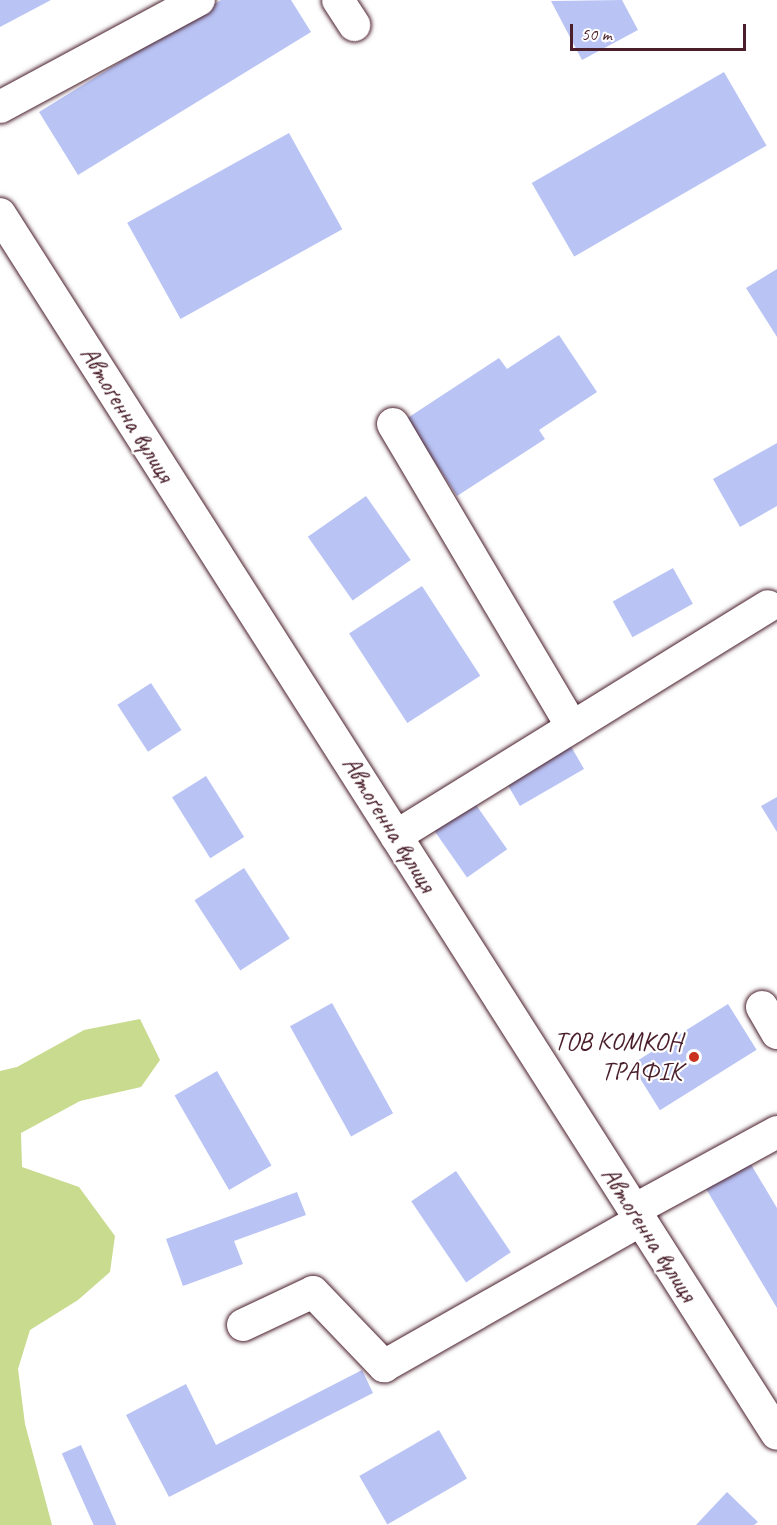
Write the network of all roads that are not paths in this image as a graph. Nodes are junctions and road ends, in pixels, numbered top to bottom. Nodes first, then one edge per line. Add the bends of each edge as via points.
1 (199, 0) edge
2 (0, 107) edge
3 (0, 214) edge
4 (393, 424) dead end
5 (768, 606) dead end
6 (572, 727) junction
7 (396, 836) junction
8 (777, 1132) edge
9 (638, 1215) junction
10 (243, 1325) dead end
11 (777, 1434) edge

1 - 2 street
3 - 7 street, Автоґенна вулиця
4 - 6 street
5 - 6 street
6 - 7 street
7 - 9 street, Автоґенна вулиця
8 - 9 street
9 - 10 street via 384,1366 313,1292
9 - 11 street, Автоґенна вулиця

